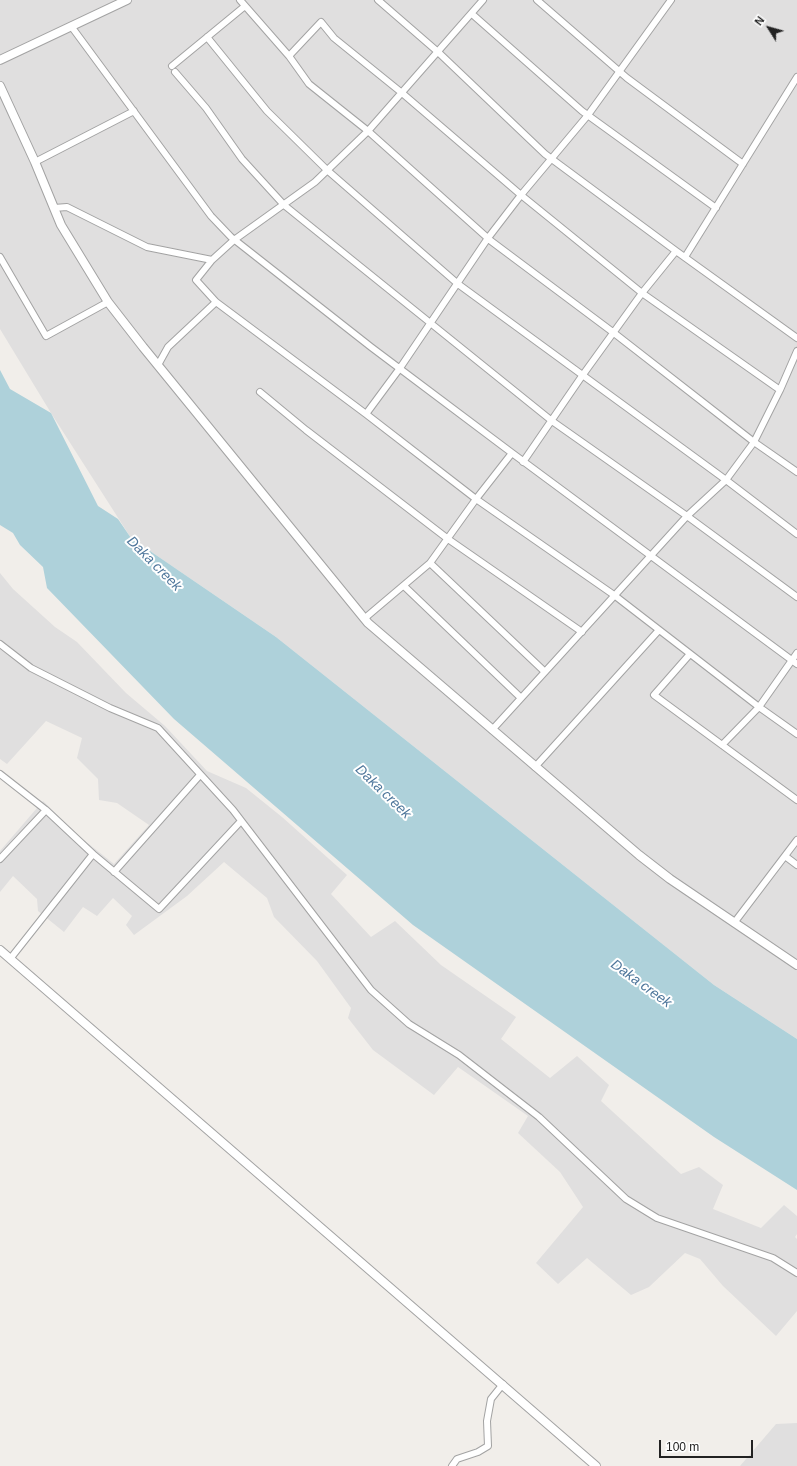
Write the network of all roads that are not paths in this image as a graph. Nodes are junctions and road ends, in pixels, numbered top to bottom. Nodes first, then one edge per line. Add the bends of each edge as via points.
1 (128, 0) edge
2 (240, 0) edge
3 (378, 0) edge
4 (483, 0) edge
5 (537, 0) edge
6 (671, 0) edge
7 (245, 6) junction
8 (472, 14) junction
9 (71, 26) junction
10 (207, 37) junction
11 (438, 52) junction
12 (289, 56) junction
13 (0, 60) edge
14 (172, 66) dead end
15 (175, 72) dead end
16 (620, 72) junction
17 (797, 77) edge
18 (0, 86) edge
19 (402, 93) junction
20 (134, 111) junction
21 (588, 115) junction
22 (368, 131) junction
23 (551, 159) junction
24 (36, 162) junction
25 (743, 164) junction
26 (327, 170) junction
27 (521, 195) junction
28 (284, 205) junction
29 (54, 208) junction
30 (716, 208) junction
31 (488, 238) junction
32 (234, 240) junction
33 (676, 252) junction
34 (0, 257) edge
35 (685, 257) junction
36 (212, 260) junction
37 (458, 284) junction
38 (642, 293) junction
39 (108, 302) junction
40 (216, 302) junction
41 (431, 323) junction
42 (614, 333) junction
43 (797, 338) edge
44 (797, 351) edge
45 (158, 365) junction
46 (400, 368) junction
47 (582, 376) junction
48 (780, 390) junction
49 (260, 392) dead end
50 (366, 414) junction
51 (552, 421) junction
52 (754, 442) junction
53 (512, 453) junction
54 (524, 462) junction
55 (797, 472) edge
56 (726, 480) junction
57 (476, 499) junction
58 (687, 516) junction
59 (797, 534) edge
60 (448, 539) junction
61 (650, 556) junction
62 (430, 563) junction
63 (404, 586) junction
64 (614, 596) junction
65 (797, 597) edge
66 (364, 618) junction
67 (659, 630) junction
68 (582, 632) junction
69 (0, 644) edge
70 (797, 653) edge
71 (690, 654) junction
72 (794, 662) edge
73 (545, 672) junction
74 (521, 698) junction
75 (759, 707) junction
76 (492, 730) junction
77 (797, 734) edge
78 (722, 745) junction
79 (535, 767) junction
80 (0, 774) edge
81 (200, 775) junction
82 (797, 800) edge
83 (46, 810) junction
84 (240, 821) junction
85 (797, 840) edge
86 (94, 854) junction
87 (785, 856) junction
88 (0, 859) edge
89 (797, 865) edge
90 (114, 872) junction
91 (734, 923) junction
92 (0, 950) edge
93 (10, 959) junction
94 (797, 965) edge
95 (797, 1273) edge
96 (503, 1384) junction
97 (452, 1466) edge
98 (596, 1466) edge

1 - 9 street
2 - 7 street
3 - 11 street
4 - 8 street
5 - 16 street
6 - 16 street
7 - 10 street
7 - 12 street
8 - 11 street
8 - 21 street
9 - 13 street
9 - 20 street
10 - 14 street
10 - 26 street via 267,111
11 - 19 street
11 - 23 street
12 - 19 street via 321,22 334,38
12 - 22 street via 309,84
15 - 28 street via 206,108 242,159
16 - 21 street
16 - 25 street
17 - 25 street
18 - 24 street
19 - 22 street
19 - 27 street
20 - 24 street
20 - 32 street via 211,216
21 - 23 street
21 - 30 street
22 - 26 street
22 - 31 street
23 - 27 street
23 - 33 street
24 - 29 street
25 - 30 street
26 - 28 street
26 - 37 street
27 - 31 street
27 - 38 street
28 - 32 street
28 - 41 street
29 - 36 street via 67,207 147,247
29 - 39 street via 61,225
30 - 35 street
31 - 37 street
31 - 42 street
32 - 36 street
32 - 46 street
33 - 35 street
33 - 38 street
34 - 39 street via 46,336
35 - 43 street
36 - 40 street via 196,280
37 - 41 street
37 - 47 street
38 - 42 street
38 - 48 street
39 - 45 street
40 - 45 street via 168,347
40 - 50 street
41 - 46 street
41 - 51 street
42 - 47 street
42 - 52 street
44 - 48 street
45 - 66 street
46 - 50 street
46 - 53 street
47 - 51 street
47 - 56 street
48 - 52 street
49 - 60 street
50 - 57 street
51 - 54 street
51 - 58 street
52 - 55 street
52 - 56 street
53 - 54 street
53 - 57 street
54 - 61 street
56 - 58 street
56 - 59 street
57 - 60 street
57 - 64 street
58 - 61 street
58 - 65 street
60 - 62 street
60 - 68 street
61 - 64 street
61 - 72 street
62 - 63 street
62 - 73 street
63 - 66 street
63 - 74 street
64 - 67 street
64 - 68 street
66 - 76 street
67 - 71 street
67 - 79 street
68 - 73 street
69 - 81 street via 31,668 110,708 158,728
70 - 72 street
71 - 75 street
71 - 78 street via 654,695
72 - 75 street
73 - 74 street
74 - 76 street
75 - 77 street
75 - 78 street
76 - 79 street
78 - 82 street
79 - 91 street via 639,855
80 - 83 street
81 - 84 street
81 - 90 street
83 - 86 street
83 - 88 street
84 - 90 street via 159,909
84 - 95 street via 371,990 409,1024 459,1055 539,1117 626,1199 657,1218 773,1258
85 - 87 street
86 - 90 street
86 - 93 street
87 - 89 street
87 - 91 street
91 - 94 street
92 - 93 street
93 - 96 street
96 - 97 street via 491,1399 487,1421 488,1446 457,1459
96 - 98 street

